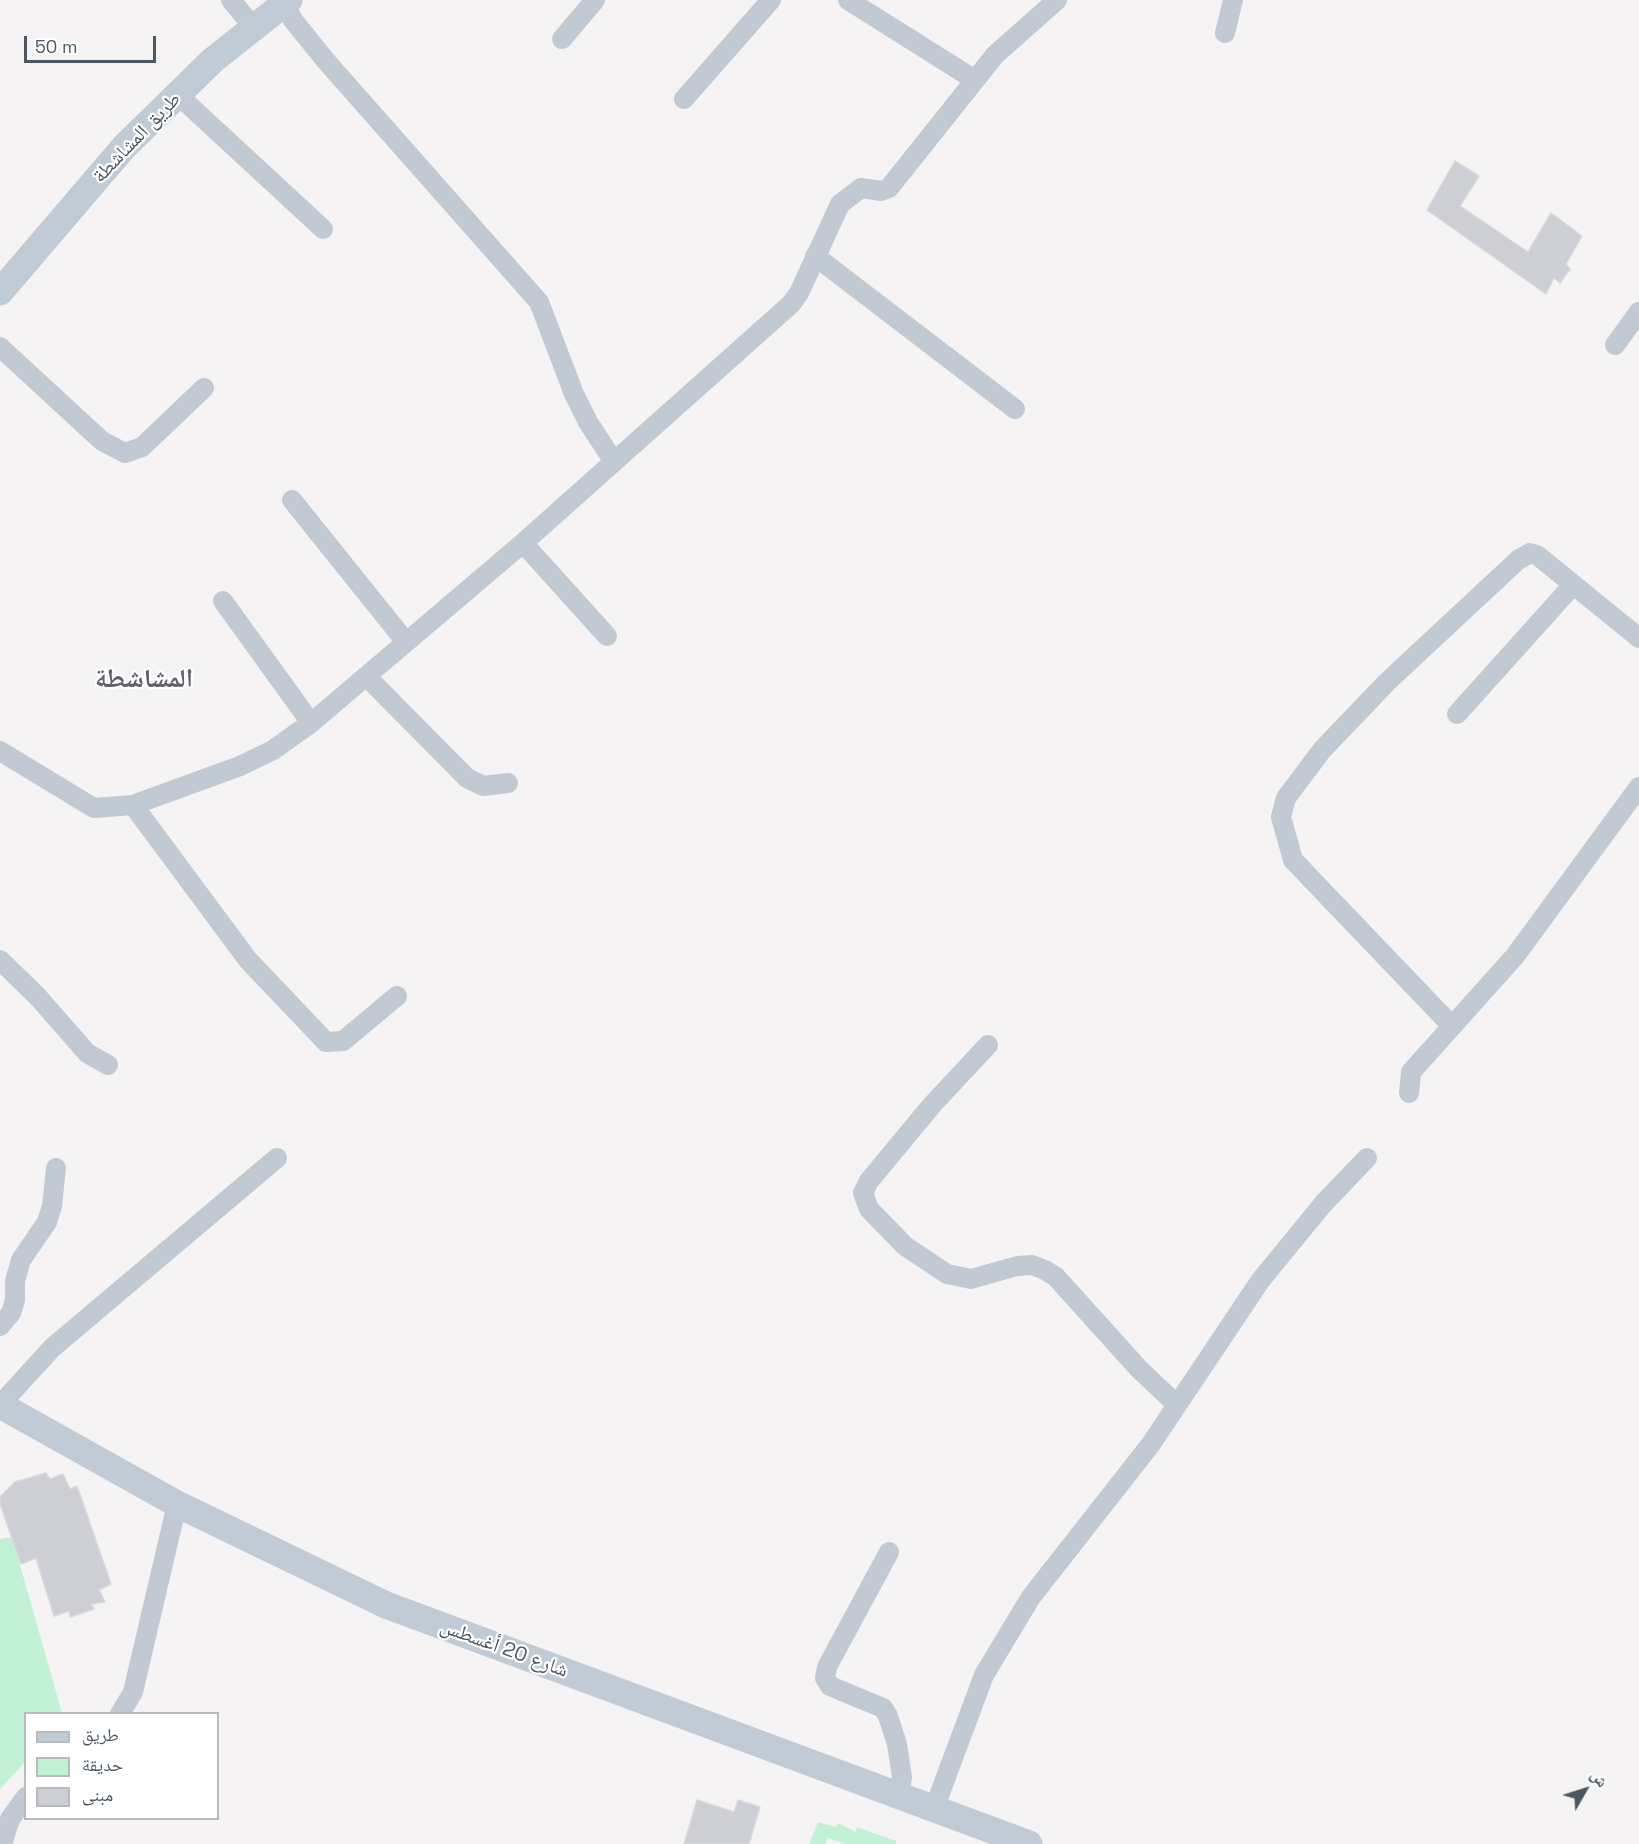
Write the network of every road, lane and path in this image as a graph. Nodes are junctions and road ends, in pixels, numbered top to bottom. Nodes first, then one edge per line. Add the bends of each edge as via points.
1 (231, 0) edge
2 (595, 0) edge
3 (771, 0) edge
4 (848, 0) edge
5 (1057, 0) edge
6 (1233, 0) edge
7 (286, 1) edge
8 (253, 27) junction
9 (1225, 33) dead end
10 (562, 39) dead end
11 (975, 80) junction
12 (177, 95) junction
13 (684, 99) dead end
14 (323, 229) dead end
15 (815, 256) junction
16 (0, 292) edge
17 (1639, 312) edge
18 (1616, 345) dead end
19 (0, 347) edge
20 (204, 388) dead end
21 (1015, 409) dead end
22 (615, 462) junction
23 (292, 500) dead end
24 (523, 543) junction
25 (1573, 585) junction
26 (224, 601) dead end
27 (607, 636) dead end
28 (1639, 638) edge
29 (406, 642) junction
30 (366, 676) junction
31 (1457, 714) dead end
32 (311, 723) junction
33 (0, 751) edge
34 (508, 783) dead end
35 (1639, 787) edge
36 (133, 805) junction
37 (0, 960) edge
38 (397, 996) dead end
39 (1451, 1025) junction
40 (988, 1045) dead end
41 (108, 1065) dead end
42 (1409, 1093) dead end
43 (277, 1158) dead end
44 (1367, 1158) dead end
45 (56, 1168) dead end
46 (0, 1326) edge
47 (1176, 1404) junction
48 (0, 1405) edge
49 (177, 1504) junction
50 (889, 1552) dead end
51 (121, 1712) edge
52 (899, 1796) junction
53 (24, 1800) edge
54 (934, 1809) junction
55 (2, 1844) edge
56 (1029, 1844) edge

1 - 8 street
2 - 10 street
3 - 13 street
4 - 11 street
5 - 11 street via 995,55
6 - 9 street
7 - 8 street, طريق المشاشطة
7 - 22 street via 293,20 326,61 539,302 574,394
8 - 12 street, طريق المشاشطة
11 - 15 street via 889,188 861,188 840,204
12 - 14 street
12 - 16 street, طريق المشاشطة via 124,147
15 - 21 street
15 - 22 street via 791,303
17 - 18 street
19 - 20 street via 102,441 125,453 142,447
22 - 24 street
23 - 29 street
24 - 27 street
24 - 29 street
25 - 28 street
25 - 31 street
25 - 39 street via 1537,555 1524,555 1387,682 1322,750 1286,798 1281,817 1293,860
26 - 32 street
29 - 30 street
30 - 32 street
30 - 34 street via 467,778 483,786
32 - 36 street via 273,750 240,766
33 - 36 street via 94,808
35 - 39 street via 1515,956
36 - 38 street via 249,960 326,1042 343,1041
37 - 41 street via 87,1053
39 - 42 street via 1411,1072
40 - 47 street via 869,1181 863,1193 869,1209 905,1246 947,1274 971,1279 1017,1266 1032,1265 1045,1270
43 - 48 street via 52,1348
44 - 47 street via 1323,1204 1260,1281
45 - 46 street via 52,1206 21,1260 11,1313
47 - 54 street via 1151,1444 1031,1597 984,1675
48 - 49 street, شارع 20 أغسطس
49 - 51 street via 133,1692
49 - 52 street, شارع 20 أغسطس via 386,1605
50 - 52 street via 826,1667 825,1678 831,1686 883,1708 893,1726 902,1777
52 - 54 street, شارع 20 أغسطس
53 - 55 street via 10,1819
54 - 56 street, شارع 20 أغسطس

